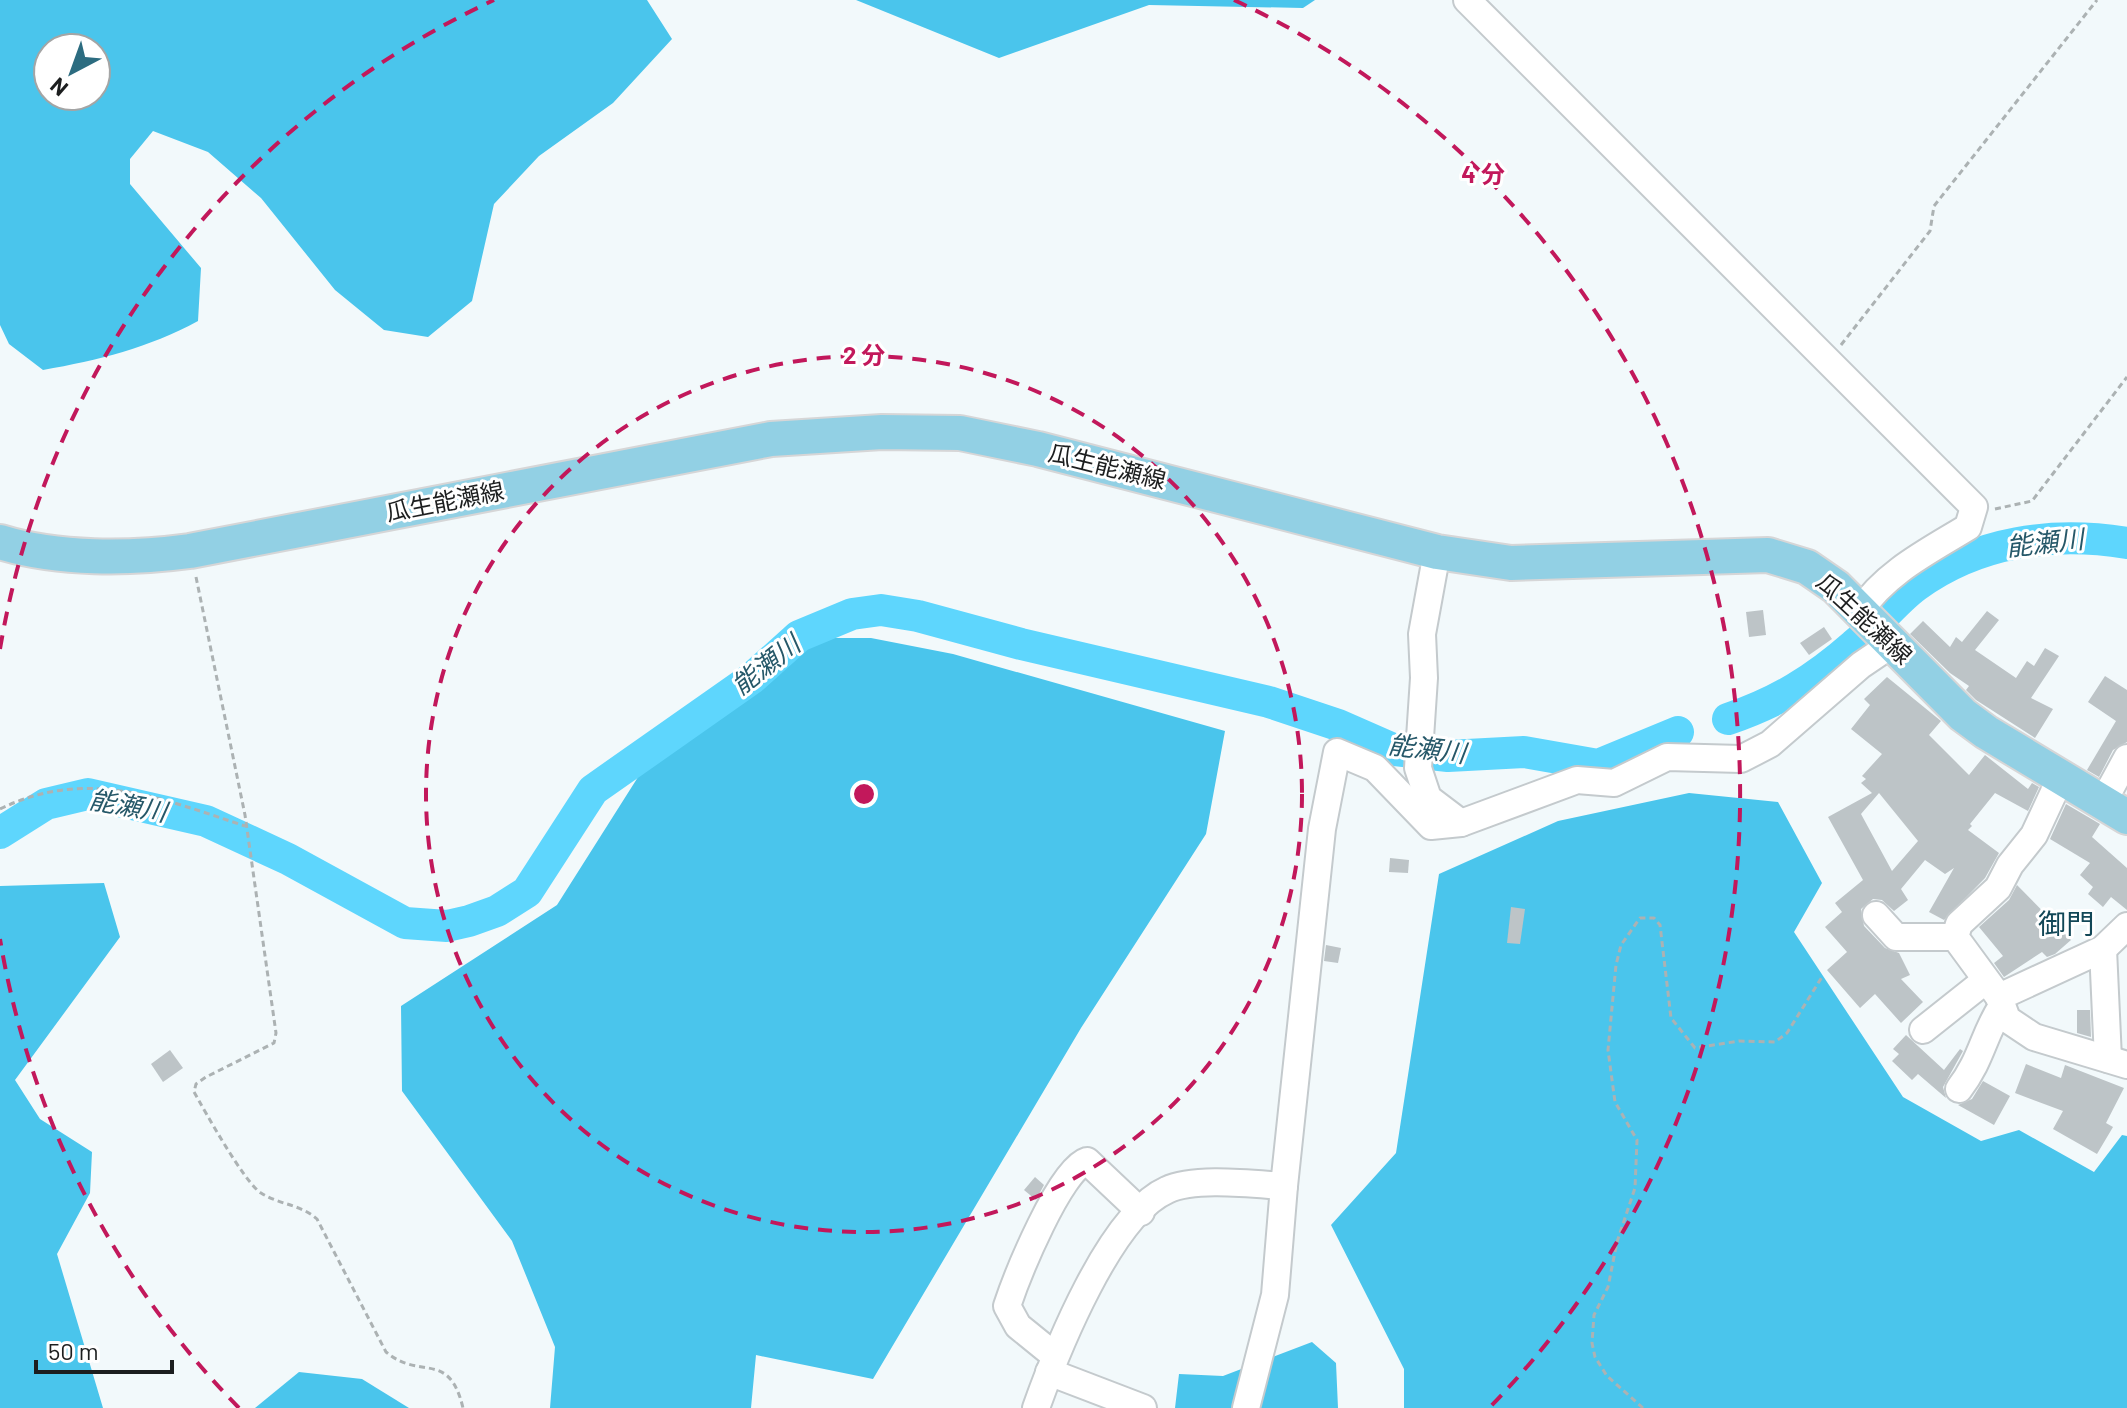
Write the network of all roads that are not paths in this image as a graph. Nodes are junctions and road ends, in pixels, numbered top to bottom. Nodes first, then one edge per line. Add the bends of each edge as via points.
1 (1467, 0) edge
2 (0, 542) edge
3 (1437, 552) junction
4 (1860, 611) junction
5 (1892, 644) junction
6 (2127, 758) edge
7 (2061, 777) junction
8 (2115, 810) edge
9 (1461, 823) junction
10 (1876, 915) dead end
11 (2127, 926) edge
12 (1955, 937) junction
13 (2103, 949) junction
14 (1995, 994) junction
15 (1923, 1030) dead end
16 (2117, 1062) edge
17 (1959, 1089) dead end
18 (1284, 1186) junction
19 (1141, 1212) junction
20 (1052, 1364) junction
21 (1036, 1408) edge
22 (1143, 1408) edge
23 (1246, 1408) edge

1 - 4 street via 1974,507 1968,527 1900,569
2 - 3 main road, 瓜生能瀬線 via 146,557 771,439 882,432 960,433 1038,449
3 - 4 main road, 瓜生能瀬線 via 1511,563 1768,555 1807,567
3 - 9 street via 1422,634 1418,768 1428,798
4 - 5 main road, 瓜生能瀬線
5 - 7 main road, 瓜生能瀬線 via 1963,715
5 - 9 street via 1770,744 1741,759 1667,757 1614,783 1577,780
6 - 8 street
7 - 8 main road, 瓜生能瀬線
7 - 12 street via 2034,835 1998,888 1959,924
9 - 18 street via 1431,826 1375,768 1337,752 1322,829
10 - 12 street via 1896,937
11 - 13 street
12 - 14 street
13 - 14 street
13 - 16 street
14 - 15 street
14 - 16 street via 2007,1019 2034,1037
14 - 17 street via 1982,1055
18 - 19 street via 1220,1182 1167,1189
18 - 23 street via 1275,1295
19 - 20 street via 1113,1244
19 - 20 street via 1087,1161 1076,1164 1054,1198 1007,1306
20 - 21 street
20 - 22 street

